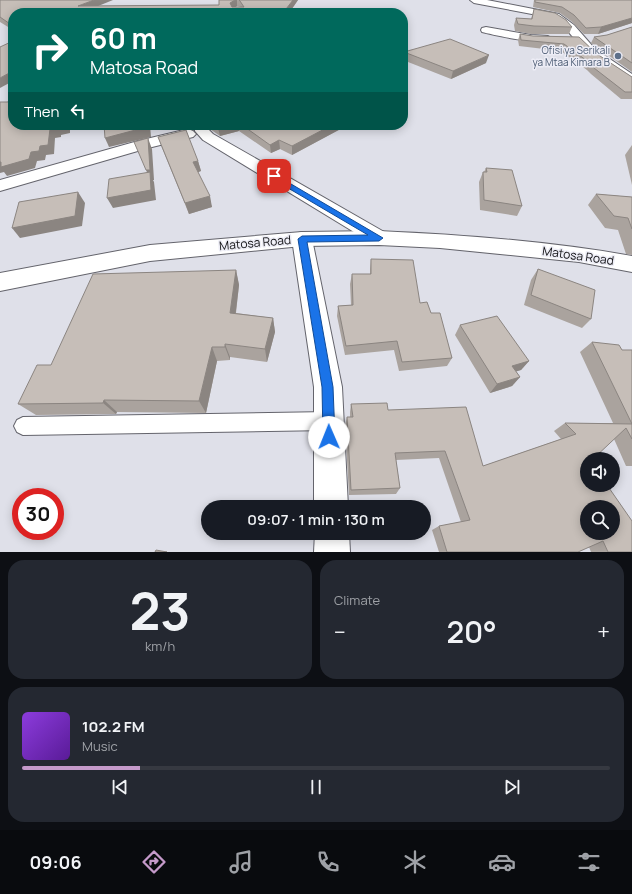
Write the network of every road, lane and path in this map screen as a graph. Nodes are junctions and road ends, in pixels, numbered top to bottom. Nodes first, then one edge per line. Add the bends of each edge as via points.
1 (474, 0) edge
2 (557, 5) edge
3 (556, 16) junction
4 (486, 30) dead end
5 (581, 39) junction
6 (593, 39) dead end
7 (632, 79) edge
8 (195, 130) edge
9 (203, 130) edge
10 (0, 186) edge
11 (379, 238) junction
12 (302, 239) junction
13 (632, 264) edge
14 (0, 282) edge
15 (329, 421) junction
16 (23, 426) dead end
17 (331, 500) edge
18 (332, 540) edge
19 (332, 552) edge

1 - 3 street
2 - 3 street
3 - 5 street
4 - 5 street via 531,38
5 - 6 street
5 - 7 street via 604,61
8 - 10 street
9 - 11 street via 208,137
11 - 12 street, Matosa Road
11 - 13 street, Matosa Road via 579,254
12 - 14 street, Matosa Road via 150,253
12 - 15 street via 328,387
15 - 16 lane
15 - 17 street
18 - 19 street

